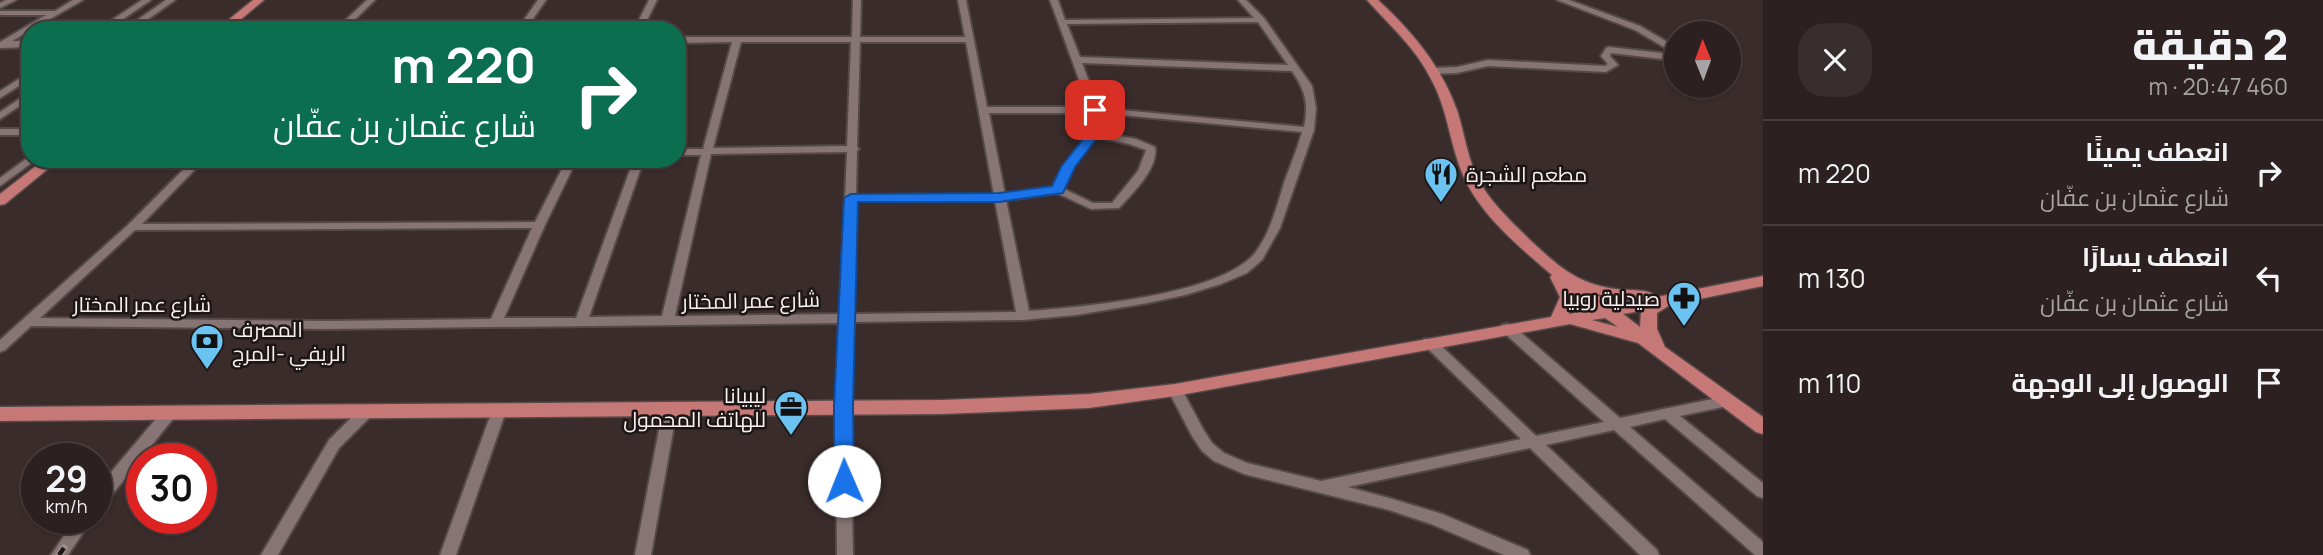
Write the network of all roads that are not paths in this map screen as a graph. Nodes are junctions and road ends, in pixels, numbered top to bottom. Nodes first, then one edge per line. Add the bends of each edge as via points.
1 (12, 0) edge
2 (79, 0) edge
3 (147, 0) edge
4 (171, 0) edge
5 (259, 0) edge
6 (370, 0) edge
7 (542, 0) edge
8 (653, 0) edge
9 (857, 0) edge
10 (962, 0) edge
11 (1054, 0) edge
12 (1242, 0) edge
13 (1372, 0) edge
14 (1561, 0) edge
15 (0, 6) edge
16 (59, 12) junction
17 (0, 13) edge
18 (1261, 20) junction
19 (43, 21) edge
20 (115, 21) edge
21 (140, 21) edge
22 (232, 21) edge
23 (348, 21) edge
24 (527, 21) edge
25 (642, 21) edge
26 (1064, 22) junction
27 (21, 33) edge
28 (858, 39) junction
29 (968, 39) junction
30 (686, 40) edge
31 (737, 40) junction
32 (1664, 41) edge
33 (1, 44) edge
34 (21, 44) edge
35 (1664, 56) edge
36 (1077, 60) junction
37 (1294, 68) junction
38 (1431, 71) junction
39 (21, 81) edge
40 (0, 94) edge
41 (21, 102) edge
42 (983, 110) junction
43 (1095, 110) junction
44 (0, 116) edge
45 (1309, 130) junction
46 (0, 132) edge
47 (21, 132) edge
48 (1093, 134) junction
49 (854, 149) junction
50 (707, 151) junction
51 (686, 152) edge
52 (21, 166) edge
53 (42, 168) edge
54 (191, 168) edge
55 (568, 168) edge
56 (636, 168) edge
57 (32, 176) junction
58 (3, 179) edge
59 (1058, 190) junction
60 (851, 198) junction
61 (999, 198) junction
62 (0, 201) edge
63 (539, 225) junction
64 (132, 227) junction
65 (1561, 276) junction
66 (1763, 281) edge
67 (1674, 299) junction
68 (1608, 312) junction
69 (1023, 316) junction
70 (847, 317) junction
71 (668, 320) junction
72 (1562, 320) junction
73 (581, 321) junction
74 (27, 323) junction
75 (496, 323) junction
76 (1507, 328) junction
77 (1429, 342) junction
78 (1654, 347) junction
79 (0, 348) edge
80 (1175, 390) junction
81 (1727, 401) junction
82 (843, 406) junction
83 (670, 409) junction
84 (171, 411) junction
85 (367, 411) junction
86 (499, 411) junction
87 (0, 414) edge
88 (1668, 414) junction
89 (1617, 424) junction
90 (1763, 427) edge
91 (1532, 442) junction
92 (112, 483) edge
93 (1321, 487) junction
94 (1763, 492) edge
95 (74, 534) edge
96 (1763, 552) edge
97 (59, 555) edge
98 (269, 555) edge
99 (448, 555) edge
100 (643, 555) edge
101 (845, 555) edge
102 (1522, 555) edge
103 (1651, 555) edge

1 - 15 street
2 - 16 street
3 - 20 street
4 - 21 street
5 - 22 main road
6 - 23 street
7 - 24 street
8 - 25 street
9 - 28 street
10 - 29 street
11 - 26 street
12 - 18 street, شارع عمر المختار
13 - 38 main road via 1407,33
14 - 32 street
16 - 17 street
16 - 19 street
18 - 26 street
18 - 37 street, شارع عمر المختار
26 - 36 street
27 - 33 street
28 - 29 street
28 - 31 street
28 - 49 street
29 - 42 street
30 - 31 street
31 - 50 street
33 - 34 street
35 - 38 street via 1609,50 1605,56 1614,65 1606,69 1488,63
36 - 37 street
36 - 43 street
37 - 45 street, شارع عمر المختار via 1310,96
38 - 65 main road via 1450,107 1470,179 1498,214
39 - 40 street
41 - 44 street
42 - 43 street
42 - 61 street
43 - 45 street
43 - 48 street
45 - 69 street, شارع عمر المختار via 1272,232 1248,268 1200,289
46 - 47 street
48 - 59 street via 1068,167
48 - 59 street via 1143,144 1151,149 1150,157 1115,206 1091,206
49 - 50 street
49 - 60 street
50 - 51 street
50 - 71 street
52 - 58 street
53 - 57 main road
54 - 64 street
55 - 63 street
56 - 73 street
57 - 58 street
57 - 62 main road
59 - 61 street
60 - 61 street
60 - 70 street
61 - 69 street
63 - 64 street
63 - 75 street
64 - 74 street
65 - 67 main road via 1629,296
65 - 68 main road
65 - 72 main road via 1568,297
66 - 67 main road
67 - 68 main road
67 - 78 main road via 1649,310
68 - 72 main road
68 - 78 main road
69 - 70 street, شارع عمر المختار
70 - 71 street, شارع عمر المختار
70 - 82 street
71 - 73 street, شارع عمر المختار
72 - 76 main road
72 - 78 main road
73 - 75 street, شارع عمر المختار
74 - 75 street, شارع عمر المختار
74 - 79 street
76 - 77 main road
76 - 89 street
77 - 80 main road
77 - 91 street
78 - 81 main road
80 - 82 main road via 1015,405
80 - 93 street via 1202,440 1219,457
81 - 88 street
81 - 90 main road
82 - 83 main road
82 - 101 street
83 - 86 main road
83 - 100 street
84 - 85 main road
84 - 87 main road
84 - 92 street
85 - 86 main road
85 - 98 street via 334,444
86 - 99 street
88 - 89 street
88 - 94 street
89 - 91 street
89 - 96 street
91 - 93 street
91 - 103 street
93 - 102 street via 1436,519
95 - 97 street

